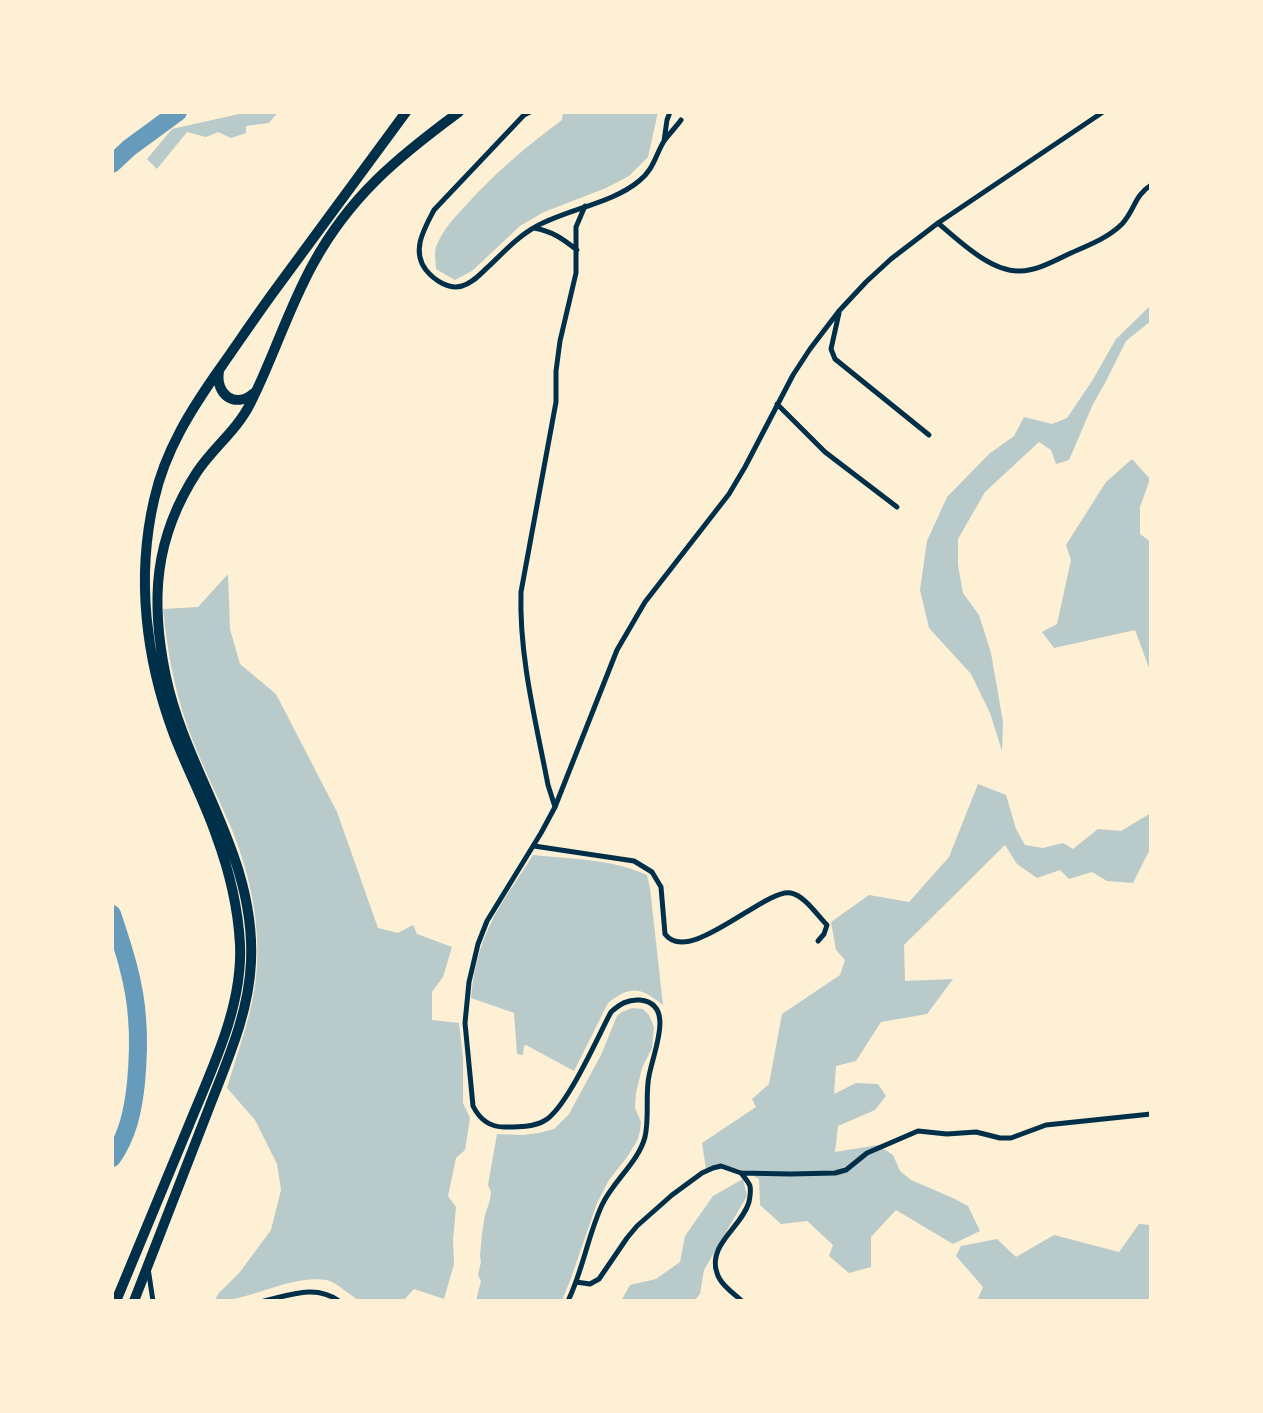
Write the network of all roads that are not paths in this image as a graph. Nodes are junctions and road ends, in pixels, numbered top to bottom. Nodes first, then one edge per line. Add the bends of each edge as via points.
1 (406, 112) edge
2 (459, 112) edge
3 (530, 112) edge
4 (670, 112) edge
5 (1103, 112) edge
6 (681, 120) dead end
7 (664, 141) junction
8 (1151, 186) edge
9 (584, 206) junction
10 (937, 223) junction
11 (533, 228) junction
12 (576, 250) junction
13 (839, 312) junction
14 (223, 365) junction
15 (257, 389) junction
16 (777, 404) junction
17 (929, 435) dead end
18 (897, 507) dead end
19 (555, 807) junction
20 (534, 846) junction
21 (818, 941) dead end
22 (1151, 1114) edge
23 (741, 1173) junction
24 (148, 1265) junction
25 (576, 1282) junction
26 (116, 1301) edge
27 (134, 1301) edge
28 (153, 1301) edge
29 (264, 1301) edge
30 (339, 1301) edge
31 (568, 1301) edge
32 (742, 1301) edge

1 - 14 highway
2 - 15 highway via 393,163 331,234
3 - 11 street via 433,211 418,247 422,265 438,281 460,287 474,281
4 - 7 street
5 - 10 street
6 - 7 street
7 - 9 street via 655,163 640,181 618,195
8 - 10 street via 1142,191 1129,215 1107,237 1022,272 992,264
9 - 11 street
9 - 12 street via 576,227
10 - 13 street via 866,282
11 - 12 street via 556,234
12 - 19 street via 576,273 556,371 556,402 520,592 522,643
13 - 16 street
13 - 17 street via 831,349 835,359
14 - 15 highway via 218,382 226,397 243,400
14 - 26 highway via 196,402 164,464 147,542 145,606 158,684 229,878 240,944 239,974 216,1058
15 - 24 highway via 238,423 184,495 172,520 158,574 156,607 167,682 241,874 252,944 244,1012
16 - 18 street via 825,452
16 - 19 street via 729,494 631,624
19 - 20 street
20 - 21 street via 634,861 652,872 661,887 664,934 669,939 692,941 782,891 794,893 827,925
20 - 25 street via 487,921 469,982 465,1023 478,1117 502,1127 542,1123 564,1102 611,1012 620,1004 647,1001 657,1009 661,1021 650,1067 644,1139 602,1205
22 - 23 street via 1046,1125 1012,1138 918,1131 835,1173
23 - 25 street via 721,1167 702,1173 637,1226 599,1279 590,1284
23 - 32 street via 748,1182 749,1200 714,1259 721,1281
24 - 27 highway
24 - 28 street
25 - 31 street
29 - 30 street via 308,1291

